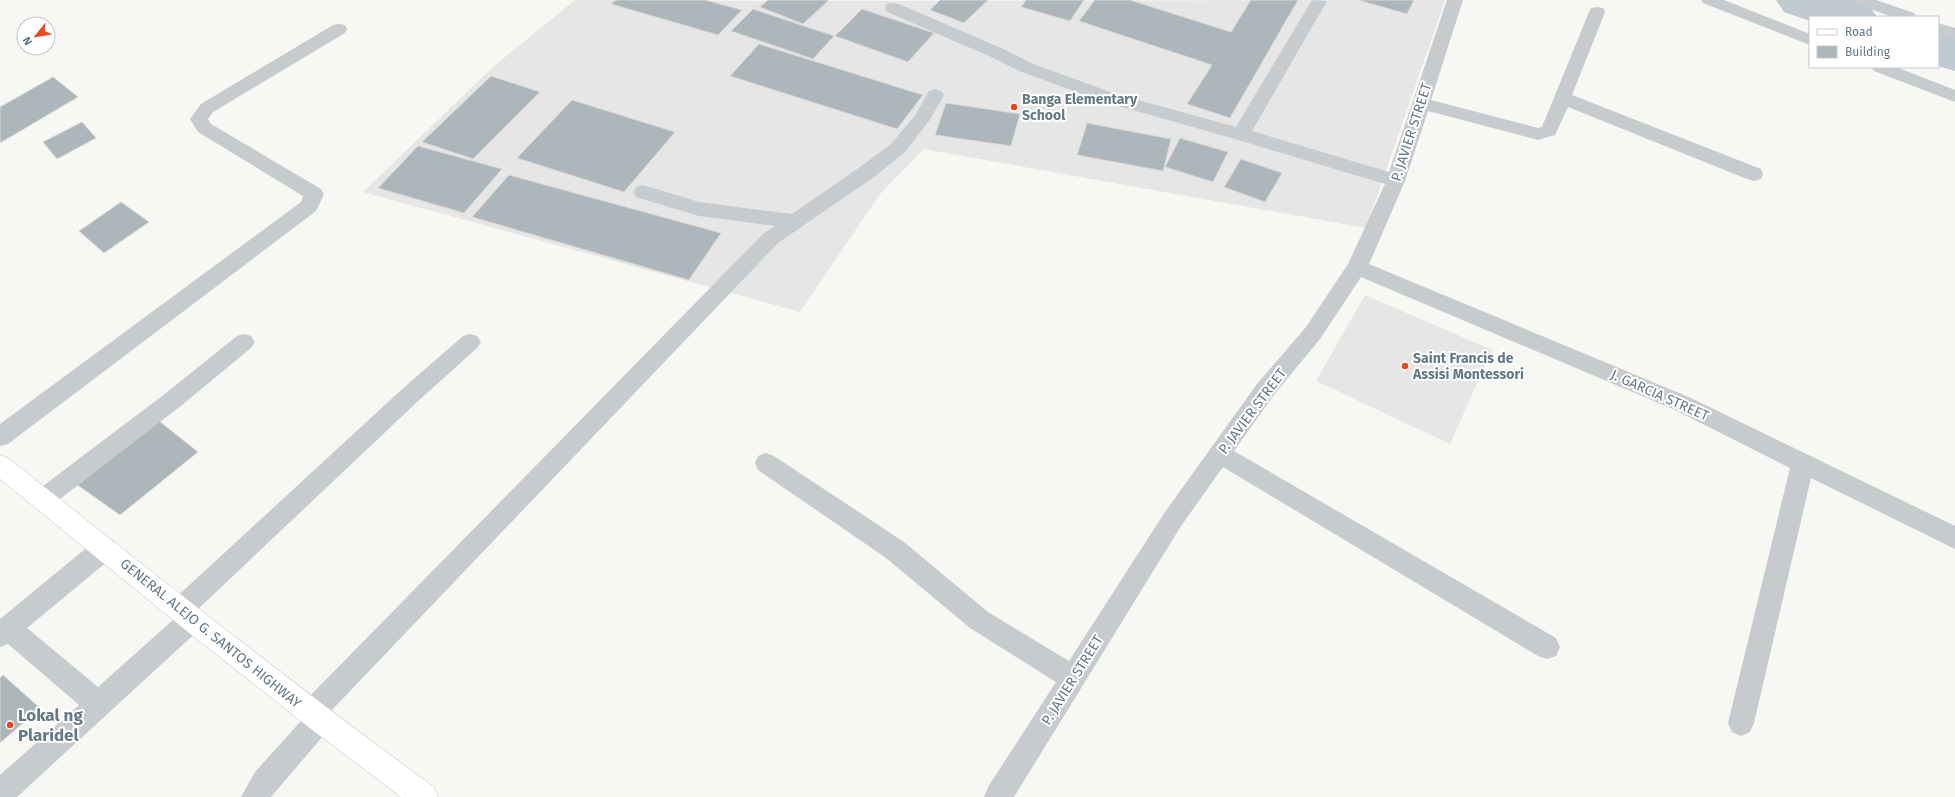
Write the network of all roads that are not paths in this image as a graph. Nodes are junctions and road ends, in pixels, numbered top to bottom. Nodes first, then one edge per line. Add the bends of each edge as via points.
1 (1455, 0) edge
2 (1709, 0) edge
3 (1861, 0) edge
4 (1319, 1) edge
5 (893, 8) dead end
6 (1597, 12) dead end
7 (1905, 16) edge
8 (1939, 28) edge
9 (339, 29) dead end
10 (1955, 34) edge
11 (1809, 40) edge
12 (1883, 68) edge
13 (935, 94) dead end
14 (1955, 96) edge
15 (1563, 98) junction
16 (1420, 103) junction
17 (1241, 134) junction
18 (1754, 174) dead end
19 (1396, 181) junction
20 (643, 192) dead end
21 (795, 221) junction
22 (1357, 267) junction
23 (244, 342) dead end
24 (470, 342) dead end
25 (0, 437) edge
26 (1220, 454) junction
27 (1803, 463) junction
28 (766, 464) dead end
29 (0, 465) edge
30 (43, 498) junction
31 (1955, 538) edge
32 (104, 548) junction
33 (186, 615) junction
34 (4, 632) edge
35 (1546, 646) dead end
36 (1073, 678) junction
37 (99, 705) junction
38 (316, 716) junction
39 (1741, 723) dead end
40 (0, 794) edge
41 (255, 797) edge
42 (424, 797) edge
43 (998, 797) edge

1 - 16 street, P. JAVIER STREET
2 - 11 street
3 - 7 street
4 - 17 street
5 - 17 street via 1024,67 1107,97
6 - 15 street
8 - 10 street
9 - 25 street via 207,108 199,119 204,128 314,194 309,206
12 - 14 street
13 - 21 street via 923,117 898,148
15 - 16 street via 1549,131 1538,134
15 - 18 street
16 - 19 street, P. JAVIER STREET
17 - 19 street
19 - 22 street, P. JAVIER STREET
20 - 21 street via 699,210
21 - 38 street via 771,238 715,295
22 - 26 street, P. JAVIER STREET via 1313,333 1265,390
22 - 27 street, J. GARCIA STREET via 1683,404
23 - 30 street via 174,399
24 - 33 street via 408,397
26 - 35 street
26 - 36 street, P. JAVIER STREET via 1173,519
27 - 31 street, J. GARCIA STREET
27 - 39 street
28 - 36 street via 895,550 979,620
29 - 30 main road, GENERAL ALEJO G. SANTOS HIGHWAY
30 - 32 main road, GENERAL ALEJO G. SANTOS HIGHWAY
32 - 33 main road, GENERAL ALEJO G. SANTOS HIGHWAY
32 - 34 street
33 - 37 street
33 - 38 main road, GENERAL ALEJO G. SANTOS HIGHWAY
34 - 37 street
36 - 43 street, P. JAVIER STREET
37 - 40 street
38 - 41 street
38 - 42 main road, GENERAL ALEJO G. SANTOS HIGHWAY

